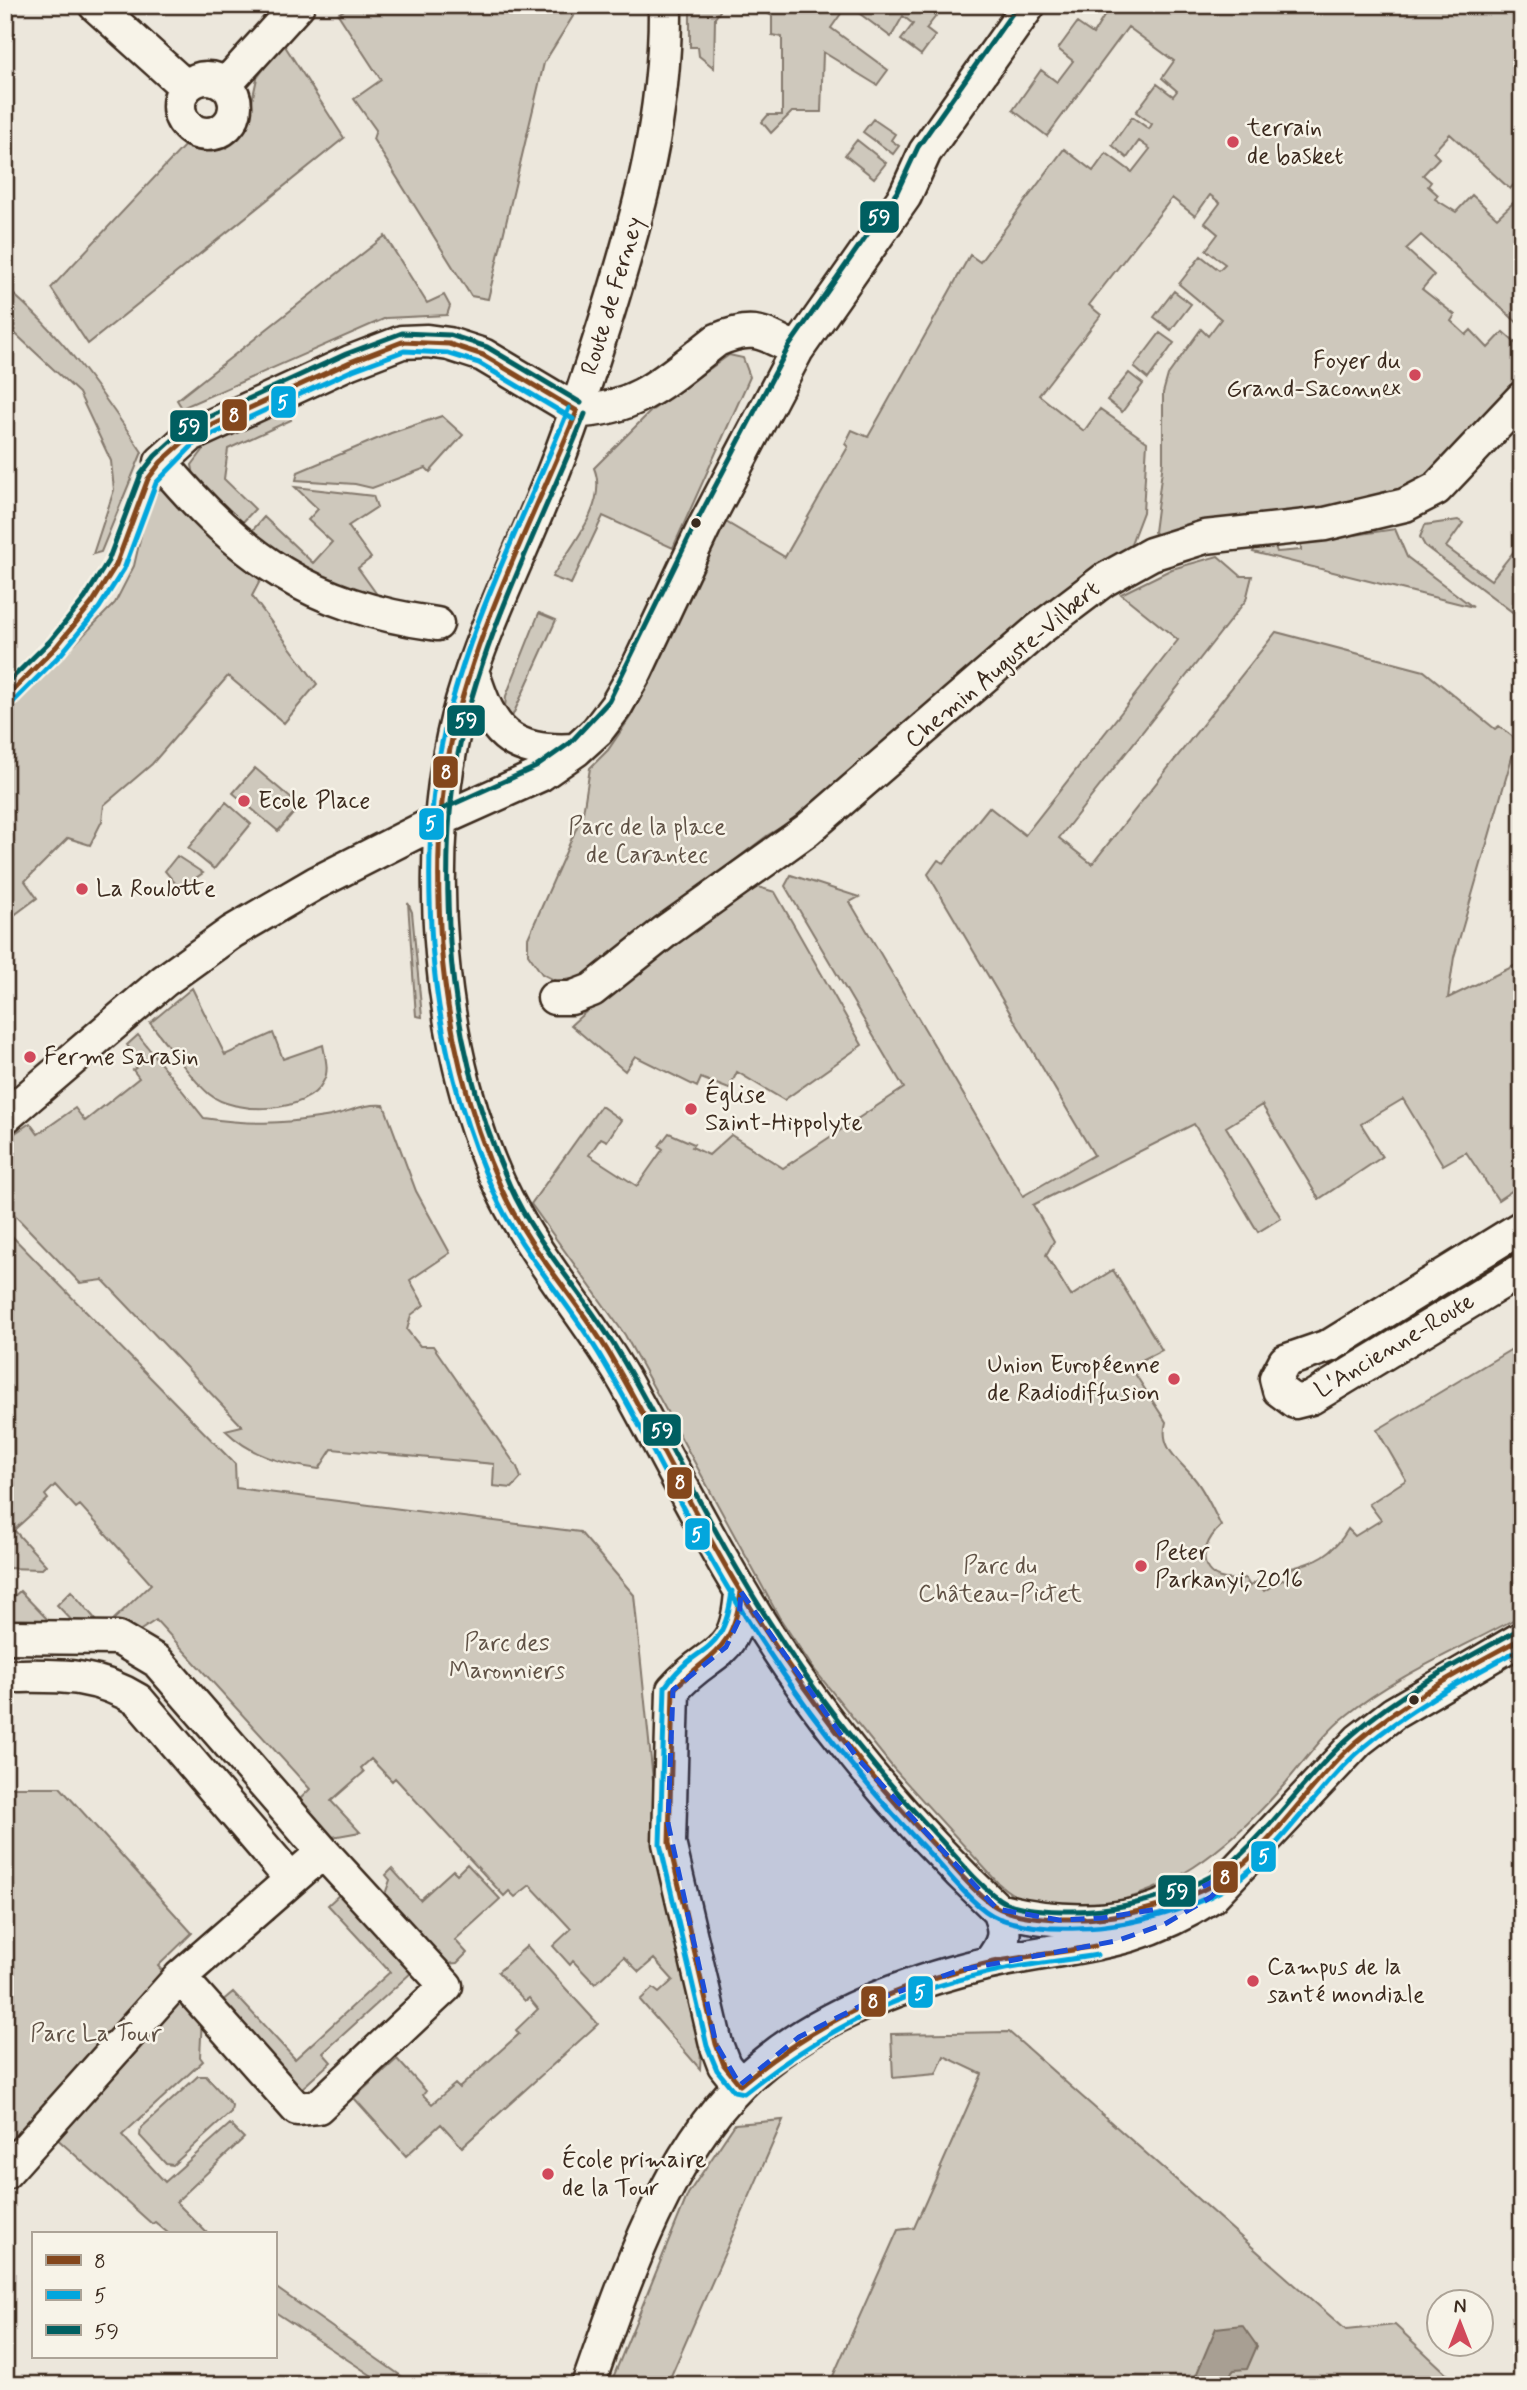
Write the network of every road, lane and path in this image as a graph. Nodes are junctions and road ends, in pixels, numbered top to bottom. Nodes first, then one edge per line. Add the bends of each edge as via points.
1 (95, 5) edge
2 (298, 5) edge
3 (664, 5) edge
4 (1029, 5) edge
5 (226, 84) junction
6 (186, 87) junction
7 (797, 351) junction
8 (1522, 398) edge
9 (578, 411) junction
10 (437, 624) dead end
11 (472, 670) junction
12 (576, 750) junction
13 (442, 819) junction
14 (554, 998) dead end
15 (5, 1117) edge
16 (1522, 1227) edge
17 (1522, 1270) edge
18 (741, 1592) junction
19 (5, 1637) edge
20 (1522, 1639) edge
21 (726, 1647) junction
22 (785, 1660) junction
23 (5, 1676) edge
24 (323, 1852) junction
25 (1237, 1870) junction
26 (292, 1879) junction
27 (997, 1909) junction
28 (989, 1964) junction
29 (180, 1978) junction
30 (740, 2085) junction
31 (5, 2173) edge
32 (588, 2385) edge

1 - 6 street
2 - 5 street
3 - 9 street, Route de Ferney via 653,151 636,223
4 - 7 street via 925,152 905,196
5 - 6 street via 208,77
5 - 6 street via 234,97 233,116 222,130 204,134 186,125 179,111
7 - 9 street via 759,331 733,333 628,404
7 - 12 street via 617,706
8 - 14 street, Chemin Auguste-Vilbert via 1436,489 1405,505 1325,524 1205,537 1151,554 1104,580 1038,630 807,830 592,990 571,998
9 - 10 street via 483,355 438,342 401,342 191,435 161,462 222,528 268,567 340,602
9 - 11 street, Route de Ferney
11 - 12 street via 491,720 506,737 539,750
11 - 13 street, Route de Ferney via 452,744
12 - 13 street via 540,775
13 - 15 street via 316,883 223,939 155,988
13 - 18 street, Route de Ferney via 441,931 451,1025 470,1102 498,1180 530,1238 604,1345
16 - 17 street, L'Ancienne-Route via 1331,1345 1285,1361 1276,1378 1279,1390 1295,1402 1311,1398
18 - 21 street via 739,1620
18 - 22 street, Route de Ferney
19 - 24 street via 118,1638 157,1661
20 - 25 street via 1394,1713 1359,1740
21 - 22 street via 754,1649
21 - 30 street via 687,1674 673,1690 667,1823 716,2044 724,2065
22 - 27 street, Route de Ferney via 879,1784
23 - 26 street via 80,1677 104,1682 138,1700
24 - 26 street
24 - 29 street via 446,1986 318,2107 297,2109
25 - 27 street via 1157,1909 1129,1914 1059,1920
25 - 28 street via 1211,1897 1165,1924 1116,1941
26 - 29 street
27 - 28 street via 1006,1928 1003,1947
28 - 30 street via 903,1989 839,2016 792,2042
29 - 31 street
30 - 32 street via 693,2146 650,2226

